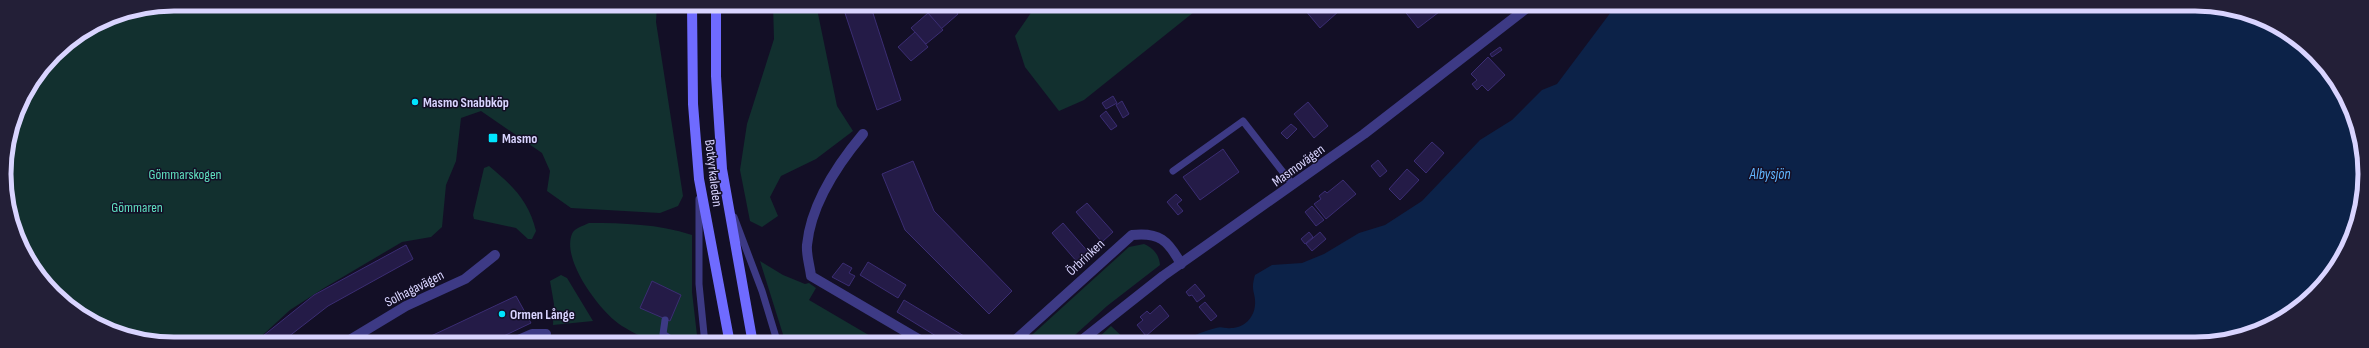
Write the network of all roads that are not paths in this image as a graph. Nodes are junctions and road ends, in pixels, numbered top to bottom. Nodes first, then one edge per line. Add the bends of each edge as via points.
1 (692, 11) edge
2 (716, 11) edge
3 (1523, 11) edge
4 (862, 134) dead end
5 (1173, 171) dead end
6 (699, 179) junction
7 (1293, 185) junction
8 (726, 193) junction
9 (495, 255) dead end
10 (1182, 264) junction
11 (665, 320) dead end
12 (546, 334) dead end
13 (355, 337) edge
14 (525, 337) edge
15 (668, 337) edge
16 (704, 337) edge
17 (729, 337) edge
18 (752, 337) edge
19 (776, 337) edge
20 (915, 337) edge
21 (1019, 337) edge
22 (1085, 337) edge

1 - 6 main road, Botkyrkaleden via 693,98
2 - 8 main road, Botkyrkaleden via 717,102
3 - 7 street, Masmovägen via 1364,134
4 - 20 street via 834,172 812,221 807,247 811,276
5 - 7 lane via 1243,121
6 - 16 lane via 699,284
6 - 17 main road, Botkyrkaleden
7 - 10 street, Masmovägen
8 - 18 main road, Botkyrkaleden
8 - 19 lane
9 - 13 street, Solhagavägen via 465,279 406,306
10 - 21 street, Örbrinken via 1173,249 1161,238 1146,234 1132,235
10 - 22 street, Masmovägen via 1126,303
11 - 15 lane via 663,334
12 - 14 street

